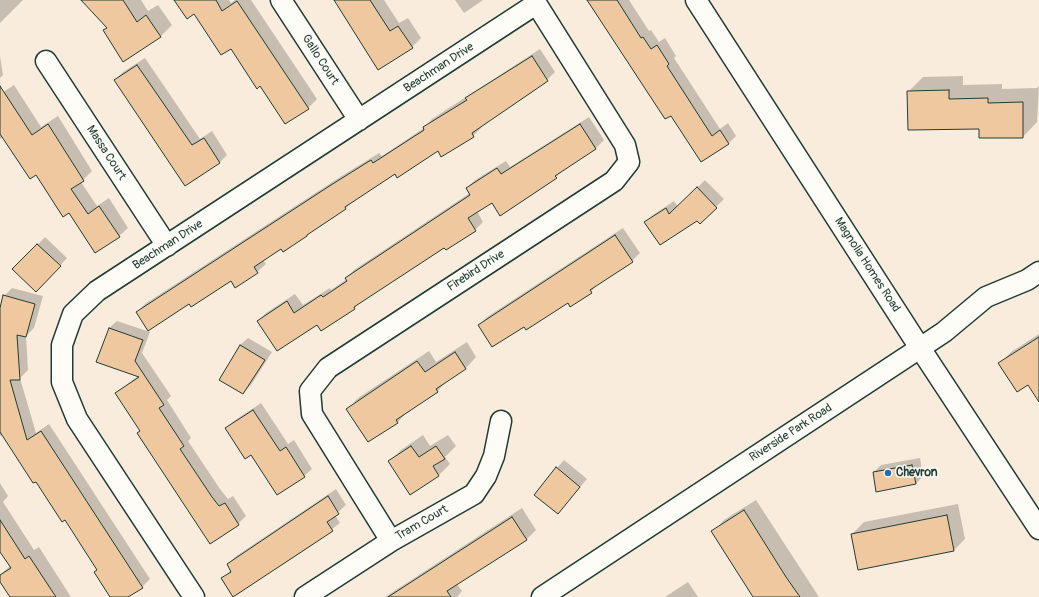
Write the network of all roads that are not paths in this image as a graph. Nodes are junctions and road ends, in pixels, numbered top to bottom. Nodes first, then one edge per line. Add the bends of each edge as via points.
1 (281, 0) edge
2 (696, 0) edge
3 (535, 2) edge
4 (46, 61) dead end
5 (359, 120) junction
6 (167, 246) junction
7 (1039, 272) edge
8 (920, 348) junction
9 (501, 421) dead end
10 (1039, 529) edge
11 (391, 541) junction
12 (194, 597) edge
13 (305, 597) edge
14 (542, 597) edge

1 - 5 street, Gallo Court
2 - 8 street, Magnolia Homes Road
3 - 5 street, Beachman Drive
3 - 11 street, Firebird Drive via 625,145 629,162 614,181 328,368 310,391 312,414
4 - 6 street, Massa Court
5 - 6 street, Beachman Drive
6 - 12 street, Beachman Drive via 97,291 73,314 62,345 62,382 77,419
7 - 8 street, Riverside Park Road via 1027,280 986,297 944,332
8 - 10 street, Magnolia Homes Road
8 - 14 street, Riverside Park Road
9 - 11 street, Tram Court via 494,456 486,476 474,494
11 - 13 street, Tram Court

